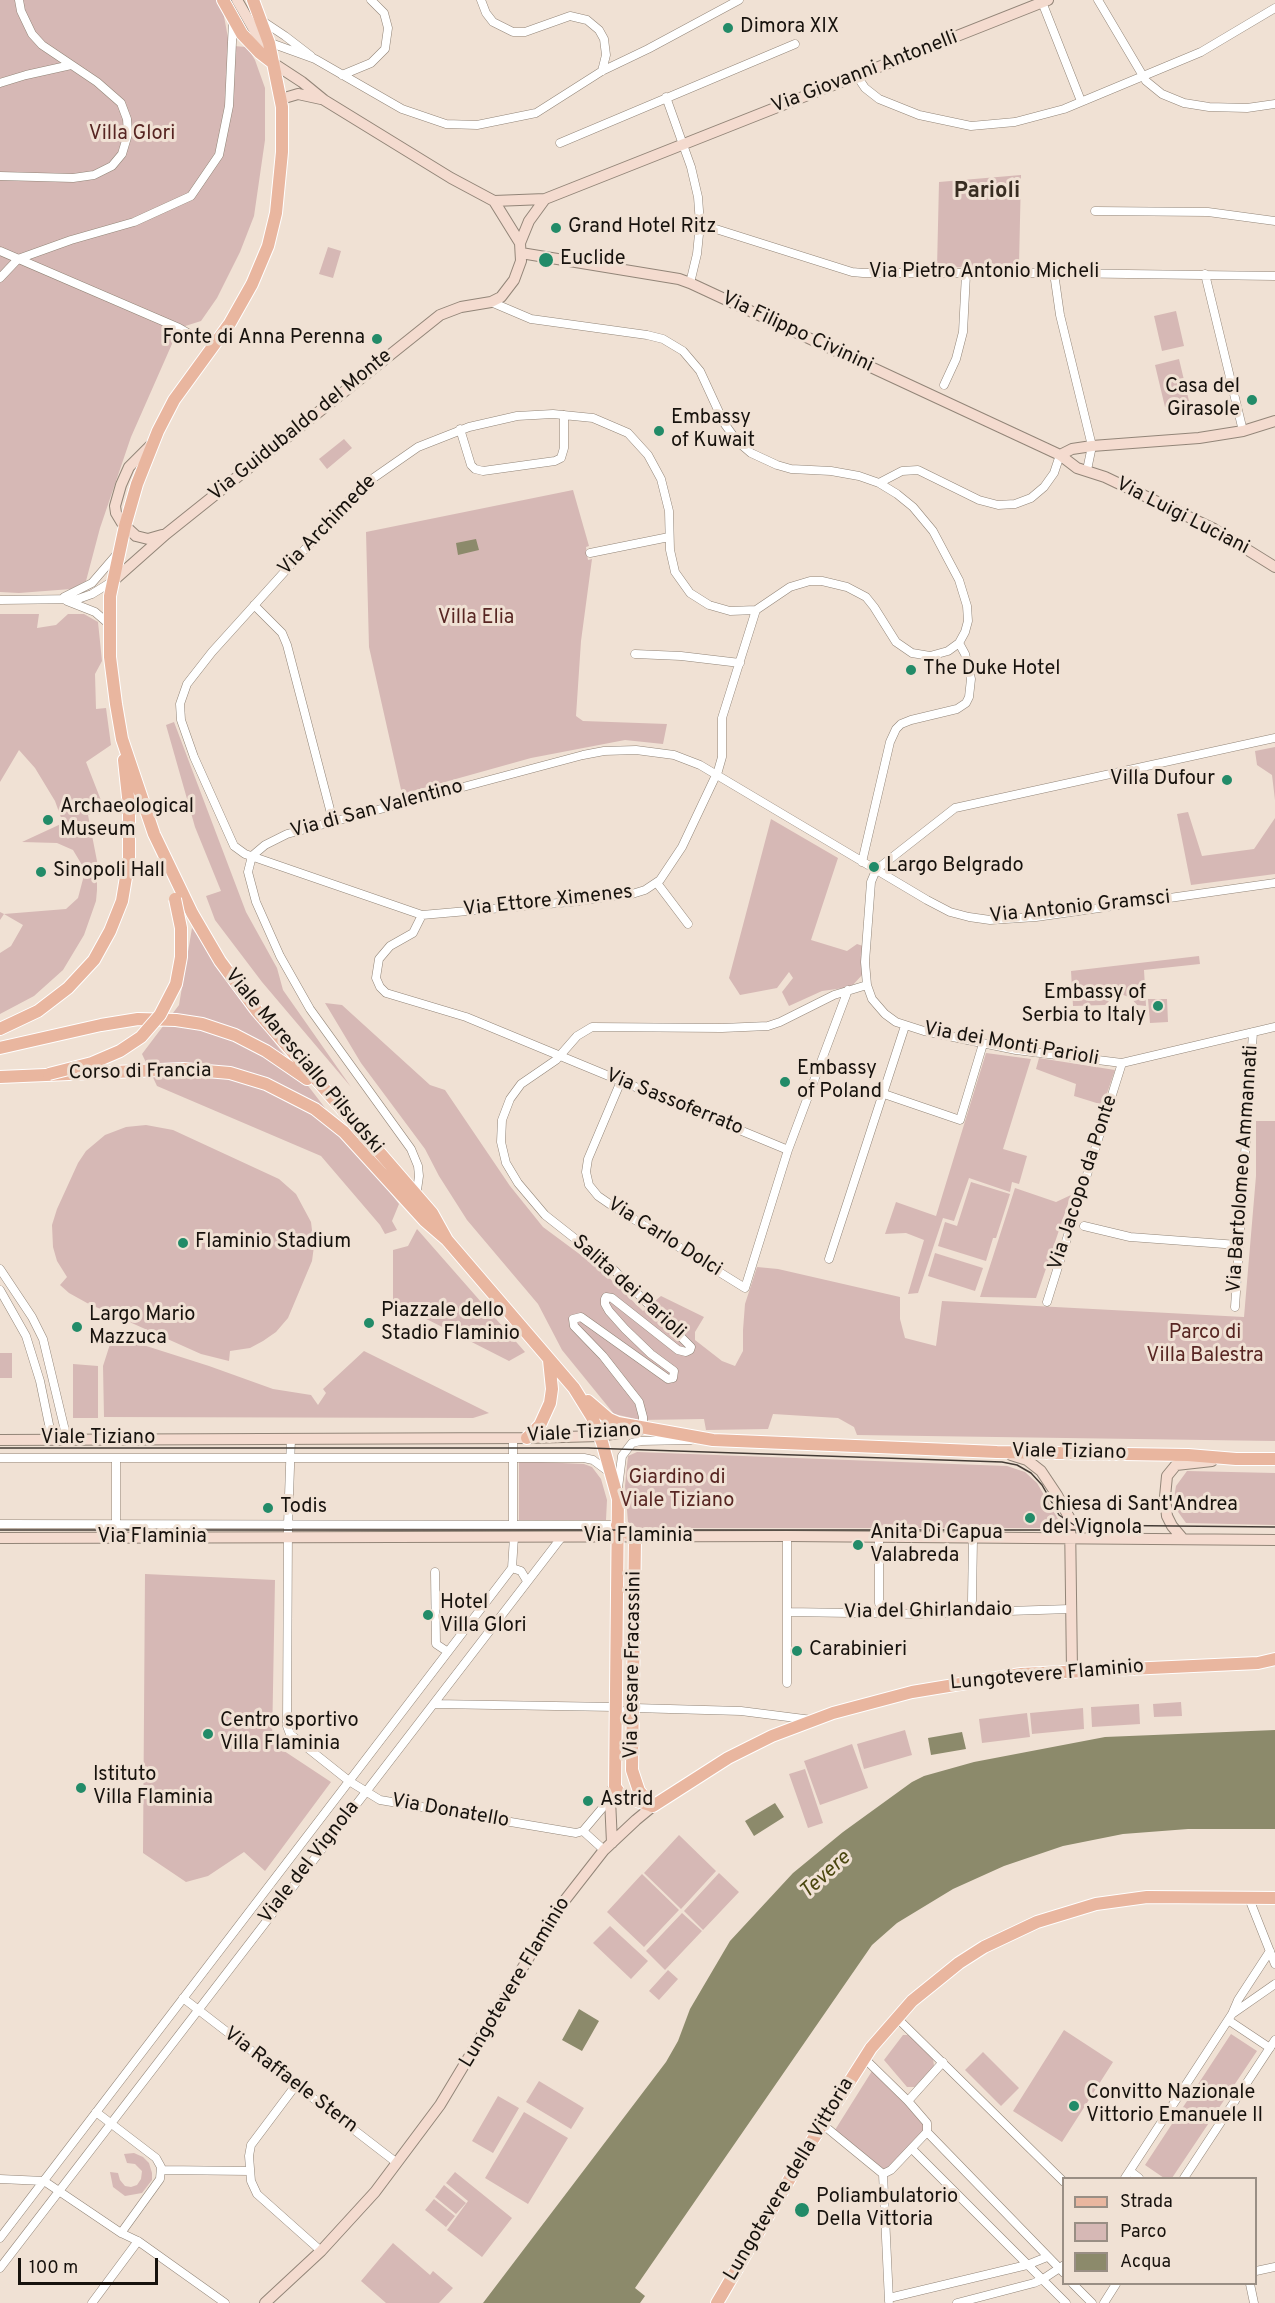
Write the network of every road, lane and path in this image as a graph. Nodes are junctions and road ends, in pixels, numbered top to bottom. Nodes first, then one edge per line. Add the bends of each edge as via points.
1 (19, 0) edge
2 (253, 0) edge
3 (371, 0) edge
4 (481, 0) edge
5 (739, 0) edge
6 (1098, 0) edge
7 (228, 1) edge
8 (1045, 1) edge
9 (1275, 8) edge
10 (233, 20) junction
11 (260, 34) junction
12 (795, 44) dead end
13 (315, 59) junction
14 (273, 63) junction
15 (70, 65) junction
16 (602, 71) junction
17 (342, 75) junction
18 (857, 76) junction
19 (1143, 77) junction
20 (0, 83) edge
21 (666, 98) junction
22 (281, 99) junction
23 (324, 100) junction
24 (1082, 101) junction
25 (1275, 104) edge
26 (560, 143) dead end
27 (683, 145) junction
28 (0, 176) edge
29 (545, 200) junction
30 (494, 201) junction
31 (1095, 211) dead end
32 (1275, 221) edge
33 (700, 224) junction
34 (521, 248) junction
35 (0, 251) edge
36 (18, 259) junction
37 (1054, 273) junction
38 (966, 274) junction
39 (1205, 274) junction
40 (1275, 276) edge
41 (0, 278) edge
42 (690, 283) junction
43 (491, 302) junction
44 (198, 339) dead end
45 (944, 385) dead end
46 (564, 415) junction
47 (1275, 421) edge
48 (460, 429) junction
49 (1243, 430) junction
50 (1092, 446) junction
51 (1060, 455) junction
52 (1087, 470) junction
53 (879, 483) junction
54 (125, 526) junction
55 (166, 534) junction
56 (669, 537) junction
57 (119, 551) junction
58 (590, 553) dead end
59 (1275, 567) edge
60 (113, 581) junction
61 (60, 599) junction
62 (0, 600) edge
63 (254, 605) junction
64 (756, 610) junction
65 (110, 625) junction
66 (959, 643) junction
67 (635, 654) dead end
68 (740, 663) junction
69 (1275, 738) edge
70 (122, 739) junction
71 (716, 776) junction
72 (333, 821) junction
73 (154, 834) junction
74 (252, 856) junction
75 (862, 862) junction
76 (876, 870) junction
77 (657, 883) junction
78 (1275, 883) edge
79 (422, 915) junction
80 (688, 924) dead end
81 (867, 985) junction
82 (848, 990) junction
83 (905, 1026) junction
84 (1275, 1027) edge
85 (0, 1029) edge
86 (1253, 1032) junction
87 (983, 1044) junction
88 (0, 1048) edge
89 (560, 1057) junction
90 (1122, 1063) junction
91 (49, 1074) junction
92 (0, 1077) edge
93 (621, 1081) junction
94 (884, 1094) junction
95 (337, 1106) junction
96 (328, 1118) joint
97 (788, 1150) junction
98 (410, 1197) junction
99 (1084, 1226) dead end
100 (1238, 1245) junction
101 (829, 1259) dead end
102 (0, 1269) edge
103 (0, 1290) edge
104 (1047, 1302) dead end
105 (1235, 1307) dead end
106 (44, 1342) junction
107 (29, 1346) junction
108 (549, 1360) junction
109 (574, 1388) junction
110 (642, 1429) junction
111 (600, 1436) junction
112 (291, 1438) junction
113 (513, 1438) junction
114 (527, 1438) junction
115 (51, 1439) junction
116 (67, 1439) junction
117 (0, 1440) edge
118 (713, 1440) junction
119 (997, 1452) junction
120 (0, 1458) edge
121 (290, 1458) junction
122 (513, 1458) junction
123 (116, 1459) junction
124 (1236, 1459) junction
125 (1275, 1459) edge
126 (610, 1473) junction
127 (618, 1499) junction
128 (0, 1524) edge
129 (116, 1525) junction
130 (288, 1525) junction
131 (513, 1525) junction
132 (617, 1532) junction
133 (788, 1536) junction
134 (288, 1537) junction
135 (879, 1537) junction
136 (0, 1538) edge
137 (514, 1538) junction
138 (561, 1538) junction
139 (635, 1538) junction
140 (973, 1538) junction
141 (1070, 1539) junction
142 (1183, 1539) junction
143 (1275, 1540) edge
144 (512, 1568) junction
145 (435, 1572) dead end
146 (527, 1581) junction
147 (972, 1601) dead end
148 (879, 1603) dead end
149 (1070, 1609) junction
150 (787, 1612) junction
151 (448, 1653) junction
152 (1275, 1659) edge
153 (1258, 1663) junction
154 (1275, 1664) edge
155 (1072, 1671) junction
156 (787, 1683) dead end
157 (434, 1704) junction
158 (615, 1707) junction
159 (634, 1708) junction
160 (813, 1720) junction
161 (615, 1723) junction
162 (349, 1781) junction
163 (615, 1784) junction
164 (364, 1792) junction
165 (610, 1799) junction
166 (653, 1806) junction
167 (583, 1831) junction
168 (608, 1847) junction
169 (1248, 1896) junction
170 (1275, 1898) edge
171 (1270, 1951) junction
172 (1275, 1964) edge
173 (1275, 1984) edge
174 (183, 1998) junction
175 (198, 2010) junction
176 (896, 2017) junction
177 (1230, 2017) junction
178 (1275, 2040) edge
179 (1270, 2048) junction
180 (864, 2058) junction
181 (943, 2062) junction
182 (297, 2085) junction
183 (908, 2101) junction
184 (96, 2112) junction
185 (112, 2124) junction
186 (822, 2124) junction
187 (927, 2132) junction
188 (912, 2149) junction
189 (397, 2163) junction
190 (161, 2170) junction
191 (250, 2171) junction
192 (883, 2174) junction
193 (1127, 2175) edge
194 (1185, 2177) edge
195 (0, 2179) edge
196 (1062, 2180) edge
197 (44, 2181) junction
198 (61, 2190) junction
199 (121, 2233) junction
200 (0, 2238) edge
201 (138, 2241) junction
202 (321, 2251) junction
203 (1047, 2257) junction
204 (1027, 2265) junction
205 (1275, 2267) edge
206 (0, 2268) edge
207 (1062, 2269) edge
208 (1257, 2271) edge
209 (1043, 2279) junction
210 (1075, 2285) edge
211 (1115, 2285) edge
212 (1250, 2285) edge
213 (889, 2301) edge
214 (1090, 2302) edge
215 (92, 2303) edge
216 (225, 2303) edge
217 (265, 2303) edge
218 (717, 2303) edge
219 (957, 2303) edge
220 (1066, 2303) edge
221 (1104, 2303) edge
222 (1254, 2303) edge

1 - 15 street via 32,34
2 - 11 main road
3 - 17 street via 384,13 388,28 384,49 371,63
4 - 16 street via 493,22 513,32 525,32 570,16 588,20 605,43
5 - 16 street
6 - 19 street
7 - 10 main road
7 - 11 street
8 - 18 street, Via Giovanni Antonelli
8 - 24 street
9 - 19 street via 1201,52
10 - 11 main road
10 - 36 street via 229,106 219,155 191,196 134,222
11 - 13 street
11 - 13 street via 285,36
11 - 14 main road, Viale Maresciallo Pilsudski
11 - 14 main road
12 - 21 street
13 - 17 street
14 - 22 main road, Viale Maresciallo Pilsudski
14 - 23 street
15 - 20 street
15 - 28 street via 97,81 121,103 128,134 122,154 112,166 93,175
16 - 17 street via 533,114 466,125 446,124 402,109
18 - 24 street via 869,92 894,106 958,124 1015,123
18 - 27 street, Via Giovanni Antonelli
19 - 24 street
19 - 25 street via 1166,96 1190,104 1247,108
21 - 26 street
21 - 27 street
22 - 23 street via 298,94
22 - 54 main road, Viale Maresciallo Pilsudski via 279,194 265,252 241,305 179,393 153,443
23 - 30 street
27 - 29 street, Via Giovanni Antonelli
27 - 33 street via 697,190
29 - 30 street
29 - 34 street via 529,221
30 - 34 street
31 - 32 street via 1208,212
33 - 38 street, Via Pietro Antonio Micheli via 856,273
33 - 42 street
34 - 42 street, Via Filippo Civinini
34 - 43 street via 510,287
35 - 36 street
36 - 41 street
36 - 44 street
37 - 38 street, Via Pietro Antonio Micheli
37 - 39 street, Via Pietro Antonio Micheli
37 - 50 street via 1060,315
38 - 45 street via 963,332
39 - 40 street, Via Pietro Antonio Micheli
39 - 49 street
42 - 51 street, Via Filippo Civinini
43 - 53 street via 537,320 663,339 683,351 700,371 724,423 751,453 787,468 841,473
43 - 55 street, Via Guidubaldo del Monte via 451,310 436,318
46 - 48 street, Via Archimede via 518,416
46 - 48 street via 561,458 483,471 471,465
46 - 56 street, Via Archimede via 587,416 609,423 628,432 640,444 662,479 669,511
47 - 49 street
48 - 63 street, Via Archimede via 418,447 368,480
49 - 50 street via 1189,439
50 - 51 street
50 - 52 street
51 - 52 street, Via Filippo Civinini via 1077,468
51 - 53 street via 1044,487 1015,504 987,503 918,470 902,471
52 - 59 street, Via Luigi Luciani via 1222,532
53 - 66 street via 907,501 925,520 959,580 968,615
54 - 55 street via 141,538
54 - 57 main road, Viale Maresciallo Pilsudski
55 - 60 street, Via Guidubaldo del Monte
56 - 58 street
56 - 64 street, Via Archimede via 675,572 694,596 724,610
57 - 60 main road, Viale Maresciallo Pilsudski
57 - 61 street via 92,583
60 - 61 street via 87,597
60 - 65 main road, Viale Maresciallo Pilsudski
61 - 62 street
61 - 65 street via 90,610
63 - 72 street via 282,633 288,648
63 - 74 street, Via Archimede via 189,679 180,712 194,757 231,841 237,850
64 - 66 street via 796,585 834,583 866,597 896,642 907,651 935,655
64 - 68 street, Via Ettore Ximenes
65 - 70 main road, Viale Maresciallo Pilsudski via 111,664
66 - 75 street via 971,679 969,697 957,709 911,720 896,729
67 - 68 street
68 - 71 street, Via Ettore Ximenes via 722,718 722,758
69 - 76 street via 958,807
70 - 73 main road, Viale Maresciallo Pilsudski
70 - 85 main road via 130,822 129,859 116,919 100,950 62,994 31,1015
71 - 72 street, Via di San Valentino via 694,762 669,754 604,751
71 - 75 street, Via di San Valentino
71 - 77 street, Via Ettore Ximenes via 685,842
72 - 74 street, Via di San Valentino via 287,834
73 - 91 main road, Corso di Francia, bridge via 181,928 176,984 160,1015 120,1052
73 - 95 main road, Viale Maresciallo Pilsudski via 192,913 231,977
74 - 79 street, Via Archimede
74 - 98 street via 252,890 270,936 317,1019 407,1142 419,1171
75 - 76 street
76 - 78 street, Via Antonio Gramsci via 950,912 990,920
76 - 81 street, Via dei Monti Parioli via 871,882
77 - 79 street, Via Ettore Ximenes via 620,896
77 - 80 street
79 - 89 street, Via Sassoferrato via 413,933 390,946 379,959 376,975 383,991 466,1017
81 - 82 street
81 - 83 street, Via dei Monti Parioli via 881,1010
82 - 89 street via 768,1026 595,1026 581,1032
82 - 97 street
83 - 87 street, Via dei Monti Parioli
83 - 94 street
84 - 86 street, Via dei Monti Parioli
86 - 90 street, Via dei Monti Parioli
86 - 100 street, Via Bartolomeo Ammannati
87 - 90 street, Via dei Monti Parioli
87 - 94 street via 960,1120
88 - 95 main road via 146,1018 202,1024 266,1051
89 - 93 street, Via Sassoferrato
89 - 110 street, Salita dei Parioli via 512,1095 502,1120 502,1149 513,1176 539,1209 611,1267 689,1343 688,1352 678,1350 606,1297 606,1306 625,1329 674,1371 669,1379 581,1317 573,1319 574,1326 639,1402
90 - 104 street, Via Jacopo da Ponte
91 - 92 main road, Corso di Francia
91 - 96 main road, Corso di Francia, bridge via 192,1070 230,1073 266,1084
93 - 97 street, Via Sassoferrato
93 - 97 street, Via Carlo Dolci via 588,1160 589,1185 611,1205 745,1288
94 - 101 street
95 - 98 main road, Viale Maresciallo Pilsudski
96 - 98 main road, Viale Maresciallo Pilsudski
98 - 108 main road, Viale Maresciallo Pilsudski via 432,1214 447,1240
99 - 100 street via 1130,1237
100 - 105 street, Via Bartolomeo Ammannati
102 - 106 street
103 - 107 street
106 - 107 street
106 - 116 street
107 - 115 street
108 - 109 main road, Viale Maresciallo Pilsudski
108 - 114 main road via 550,1403 540,1425
109 - 110 main road via 609,1419
109 - 111 main road, Via Cesare Fracassini
110 - 111 street, Viale Tiziano
110 - 118 main road, Viale Tiziano
111 - 114 street, Viale Tiziano
111 - 126 main road, Via Cesare Fracassini
112 - 113 street, Viale Tiziano
112 - 116 street, Viale Tiziano
112 - 121 street
113 - 114 street, Viale Tiziano
113 - 122 street
115 - 116 street, Viale Tiziano
115 - 117 street, Viale Tiziano
118 - 119 main road, Viale Tiziano
118 - 127 street via 640,1441 629,1445 621,1460
119 - 124 main road, Viale Tiziano
119 - 141 street via 1027,1460 1041,1471 1068,1515
120 - 123 street, Viale Tiziano
121 - 122 street, Viale Tiziano
121 - 123 street, Viale Tiziano
121 - 130 street
122 - 126 street, Viale Tiziano via 584,1458
122 - 131 street
123 - 129 street
124 - 125 main road, Viale Tiziano
124 - 142 street via 1182,1463 1169,1471 1167,1516
126 - 127 main road, Via Cesare Fracassini
127 - 132 main road, Via Cesare Fracassini
128 - 129 street, Via Flaminia
129 - 130 street, Via Flaminia
130 - 131 street, Via Flaminia
130 - 134 street
131 - 132 street, Via Flaminia
132 - 138 street, Via Flaminia
132 - 139 main road
132 - 158 main road, Via Cesare Fracassini
133 - 135 street, Via Flaminia
133 - 139 street, Via Flaminia
133 - 150 street
134 - 136 street, Via Flaminia
134 - 137 street, Via Flaminia
134 - 162 street, Via Donatello via 288,1730
135 - 140 street, Via Flaminia
135 - 148 street
137 - 138 street, Via Flaminia
137 - 144 street
138 - 146 street, Viale del Vignola
139 - 159 main road, Via Cesare Fracassini
140 - 141 street, Via Flaminia
140 - 147 street
141 - 142 street, Via Flaminia
141 - 149 street
142 - 143 street, Via Flaminia
144 - 146 street via 523,1573
144 - 151 street, Viale del Vignola
145 - 151 street via 436,1644
146 - 157 street, Viale del Vignola
149 - 150 street, Via del Ghirlandaio via 916,1614
149 - 155 street
150 - 156 street
151 - 162 street, Viale del Vignola
152 - 153 main road, Lungotevere Flaminio
153 - 154 main road
153 - 155 main road, Lungotevere Flaminio
155 - 160 main road, Lungotevere Flaminio via 937,1686
157 - 158 street
157 - 164 street, Viale del Vignola
158 - 161 main road, Via Cesare Fracassini
159 - 160 street via 741,1711
159 - 161 street via 624,1711
159 - 166 main road, Via Cesare Fracassini via 633,1773 639,1791
160 - 166 main road, Lungotevere Flaminio via 728,1758
161 - 163 main road, Via Cesare Fracassini
162 - 164 street, Via Donatello
162 - 174 street, Viale del Vignola
163 - 165 street
163 - 166 main road via 622,1796
164 - 167 street, Via Donatello via 393,1803
164 - 175 street, Viale del Vignola
165 - 167 street
165 - 168 street
166 - 168 street, Lungotevere Flaminio
167 - 168 street
168 - 189 street, Lungotevere Flaminio via 550,1921 459,2076
169 - 170 main road, Lungotevere della Vittoria
169 - 171 street
169 - 176 main road, Lungotevere della Vittoria via 1116,1900 1037,1922 976,1952 929,1986
171 - 172 street
171 - 177 street
173 - 177 street
174 - 175 street, Via Raffaele Stern
174 - 184 street, Viale del Vignola
175 - 182 street, Via Raffaele Stern
175 - 185 street, Viale del Vignola
176 - 180 main road, Lungotevere della Vittoria
176 - 181 street
177 - 179 street
177 - 193 street
178 - 179 street
179 - 194 street
180 - 183 street
180 - 186 main road, Lungotevere della Vittoria
181 - 183 street
181 - 196 street
182 - 189 street, Via Raffaele Stern
182 - 191 street via 253,2142
183 - 187 street via 926,2120
184 - 185 street
184 - 197 street, Viale del Vignola
185 - 190 street via 156,2158
185 - 198 street, Viale del Vignola
186 - 192 street
186 - 218 main road, Lungotevere della Vittoria
187 - 188 street
187 - 203 street
188 - 192 street
188 - 204 street
189 - 202 street, Lungotevere Flaminio
190 - 191 street
190 - 199 street via 160,2179
191 - 202 street via 257,2194
192 - 213 street
195 - 197 street
197 - 198 street
197 - 200 street, Viale del Vignola
198 - 199 street
198 - 206 street, Viale del Vignola
199 - 201 street
201 - 215 street
201 - 216 street
202 - 217 street, Lungotevere Flaminio
203 - 204 street
203 - 207 street
204 - 209 street
204 - 213 street
205 - 208 street
207 - 209 street
209 - 219 street
209 - 220 street
210 - 214 street
211 - 221 street
212 - 222 street

